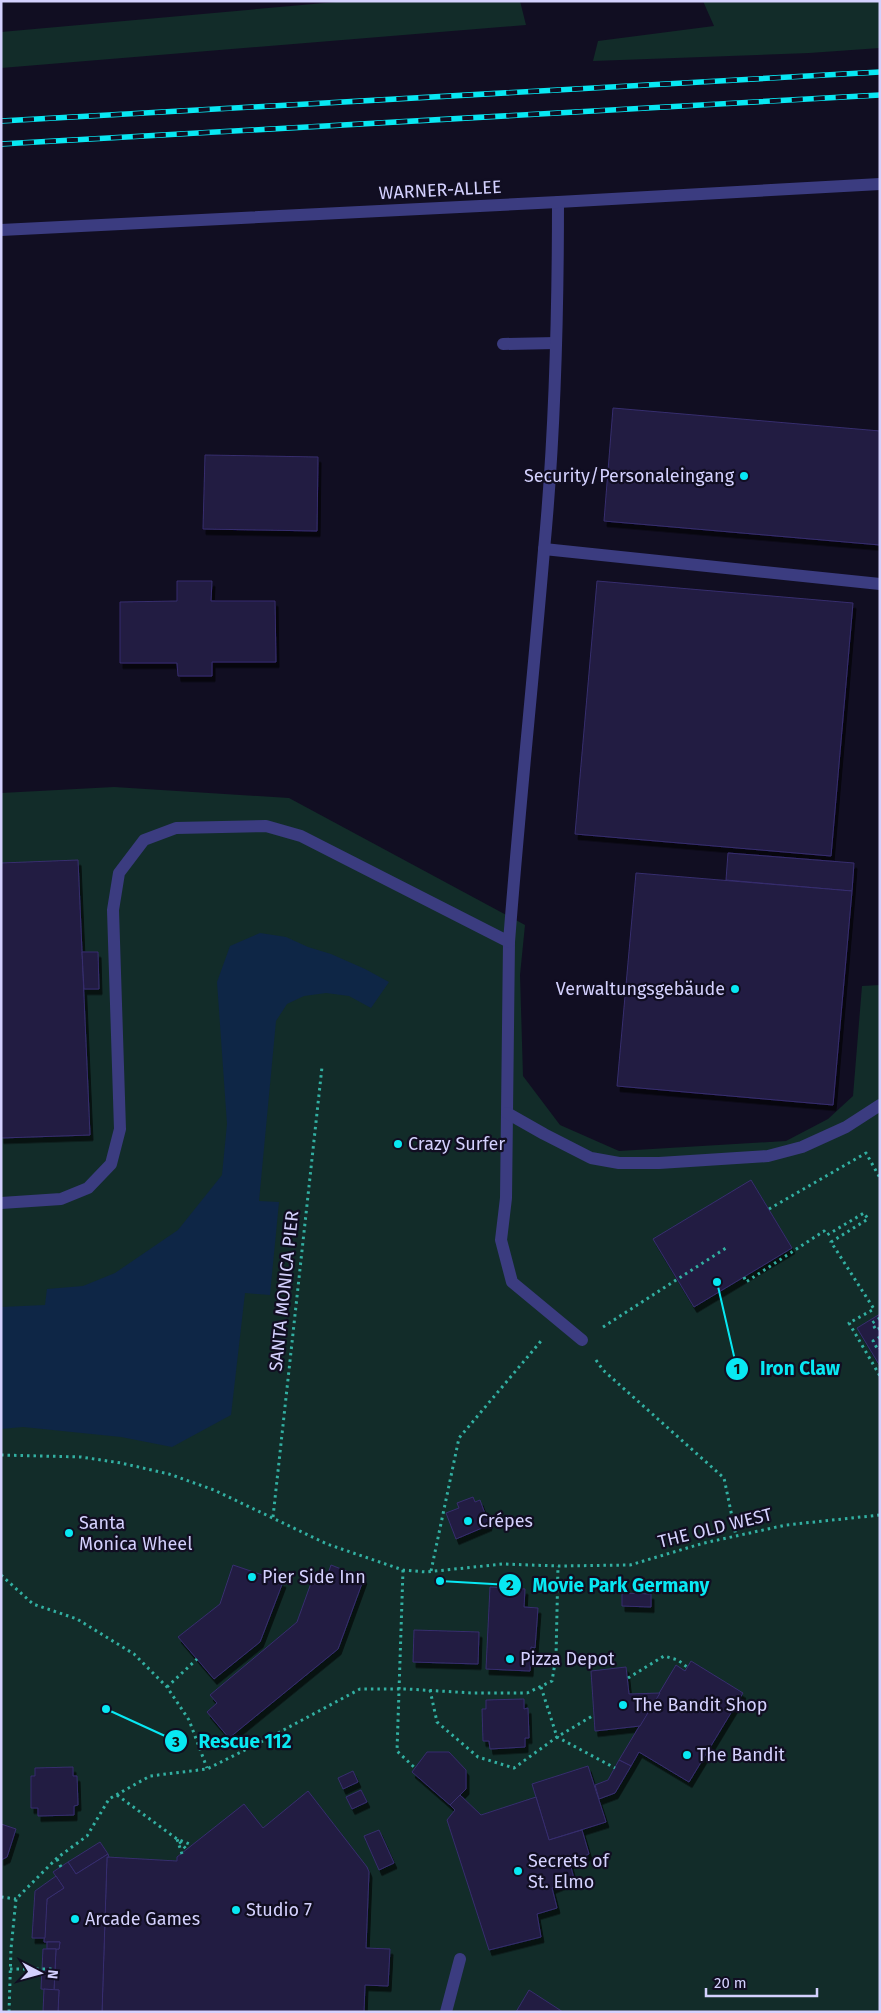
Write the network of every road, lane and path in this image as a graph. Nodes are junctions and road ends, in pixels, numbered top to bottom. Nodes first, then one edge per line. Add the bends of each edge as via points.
1 (880, 184) edge
2 (558, 202) junction
3 (1, 230) edge
4 (556, 343) junction
5 (504, 344) dead end
6 (544, 549) junction
7 (880, 584) edge
8 (509, 942) junction
9 (322, 1067) dead end
10 (880, 1105) edge
11 (507, 1113) junction
12 (880, 1178) edge
13 (1, 1203) edge
14 (769, 1209) dead end
15 (726, 1248) dead end
16 (744, 1277) dead end
17 (533, 1298) junction
18 (880, 1318) edge
19 (880, 1328) edge
20 (880, 1337) edge
21 (582, 1340) junction
22 (880, 1349) edge
23 (880, 1376) edge
24 (1, 1455) edge
25 (880, 1516) edge
26 (273, 1517) junction
27 (736, 1536) junction
28 (558, 1566) junction
29 (403, 1570) junction
30 (431, 1572) junction
31 (1, 1575) edge
32 (197, 1659) dead end
33 (687, 1667) dead end
34 (628, 1678) dead end
35 (167, 1687) junction
36 (540, 1687) junction
37 (398, 1688) junction
38 (430, 1690) junction
39 (594, 1715) dead end
40 (556, 1737) junction
41 (415, 1768) dead end
42 (614, 1768) dead end
43 (207, 1769) junction
44 (117, 1795) junction
45 (177, 1839) junction
46 (192, 1845) dead end
47 (187, 1850) dead end
48 (182, 1854) dead end
49 (57, 1858) junction
50 (61, 1867) dead end
51 (1, 1897) edge
52 (16, 1899) junction
53 (460, 1959) dead end
54 (10, 1969) junction
55 (54, 1970) dead end
56 (9, 2012) edge
57 (446, 2012) edge

1 - 2 street, WARNER-ALLEE
2 - 3 street, WARNER-ALLEE
2 - 4 street
4 - 5 street
4 - 6 street
6 - 7 street
6 - 8 street
8 - 11 street
8 - 13 street via 301,836 266,826 176,828 144,840 119,872 113,910 120,1129 112,1164 88,1188 61,1199
9 - 26 path, SANTA MONICA PIER
10 - 11 street via 846,1127 802,1148 768,1156 659,1163 619,1163 590,1158
11 - 17 street via 506,1198 501,1240 512,1282
12 - 14 path via 866,1153
15 - 21 path
16 - 23 path via 746,1282 824,1231 827,1235 864,1213 868,1219 831,1242 874,1309 849,1323
17 - 21 street
17 - 30 path via 541,1342 459,1438
18 - 19 path via 872,1323 876,1330
20 - 22 path via 873,1341
21 - 27 path via 603,1370 724,1478
24 - 26 path via 81,1457 121,1463 169,1474
25 - 27 path, THE OLD WEST via 786,1525
26 - 29 path, THE OLD WEST via 327,1544
27 - 28 path, THE OLD WEST via 630,1565
28 - 30 path, THE OLD WEST via 503,1564
28 - 36 path via 556,1657 552,1681
29 - 30 path, THE OLD WEST
29 - 37 path
31 - 35 path via 33,1604 77,1619 134,1654
32 - 35 path
33 - 34 path via 664,1656
35 - 43 path via 189,1720
36 - 38 path via 527,1693
36 - 40 path
37 - 38 path
37 - 41 path via 397,1751
37 - 43 path via 360,1689
38 - 40 path via 437,1722 478,1757 514,1768
39 - 40 path
40 - 42 path
43 - 44 path via 150,1776
44 - 45 path
44 - 49 path via 109,1799 87,1836
45 - 46 path
45 - 47 path
45 - 48 path
49 - 50 path
49 - 52 path
51 - 52 path
52 - 54 path
53 - 57 street
54 - 55 path
54 - 56 path

